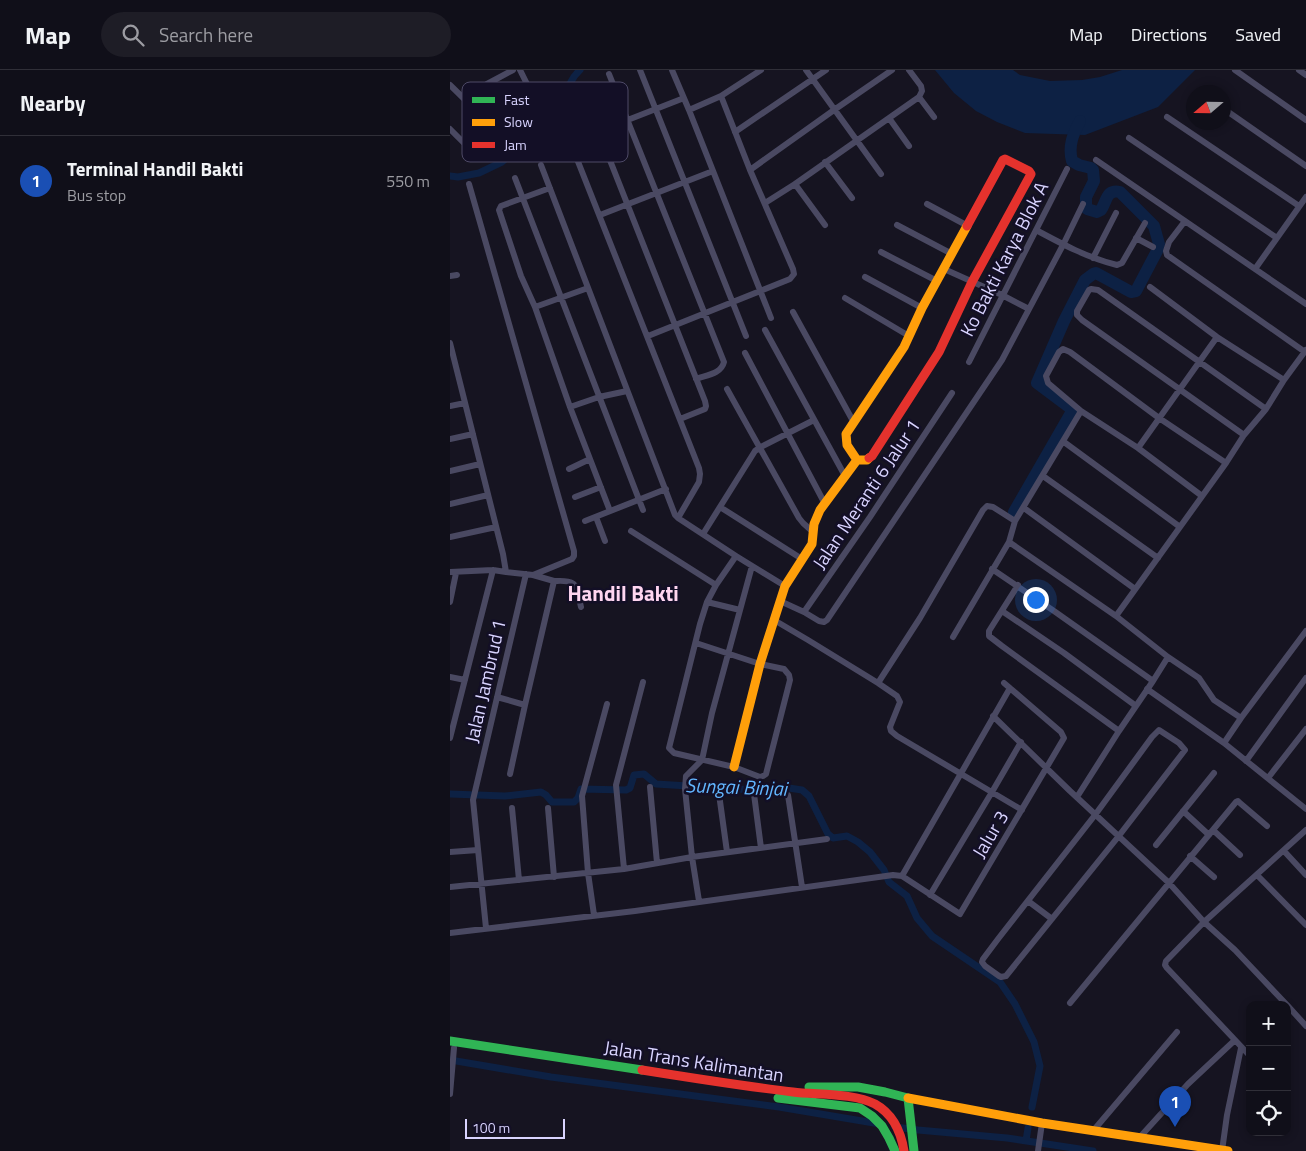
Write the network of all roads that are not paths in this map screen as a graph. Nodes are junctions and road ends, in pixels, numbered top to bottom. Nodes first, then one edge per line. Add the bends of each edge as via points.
1 (513, 70) edge
2 (520, 70) edge
3 (640, 70) edge
4 (672, 70) edge
5 (761, 70) edge
6 (806, 70) edge
7 (826, 70) edge
8 (892, 70) edge
9 (909, 70) edge
10 (1235, 70) edge
11 (1299, 70) edge
12 (608, 74) dead end
13 (1306, 75) edge
14 (812, 79) junction
15 (491, 82) edge
16 (526, 82) edge
17 (611, 82) edge
18 (450, 85) edge
19 (721, 96) junction
20 (462, 97) edge
21 (918, 97) junction
22 (684, 98) junction
23 (656, 108) junction
24 (689, 110) junction
25 (834, 110) junction
26 (1231, 114) edge
27 (934, 117) dead end
28 (1167, 117) dead end
29 (889, 118) junction
30 (628, 120) edge
31 (1306, 120) edge
32 (628, 123) edge
33 (450, 129) edge
34 (735, 132) junction
35 (1129, 138) dead end
36 (856, 140) junction
37 (462, 141) edge
38 (908, 146) dead end
39 (1096, 160) dead end
40 (578, 162) edge
41 (611, 162) edge
42 (825, 162) junction
43 (541, 165) dead end
44 (1306, 166) edge
45 (1067, 169) dead end
46 (750, 170) junction
47 (713, 171) junction
48 (881, 174) dead end
49 (515, 178) dead end
50 (685, 182) junction
51 (468, 184) dead end
52 (795, 184) junction
53 (550, 188) junction
54 (656, 194) junction
55 (522, 197) junction
56 (1306, 197) edge
57 (852, 198) dead end
58 (765, 203) junction
59 (628, 204) junction
60 (927, 204) dead end
61 (1083, 204) dead end
62 (1299, 206) junction
63 (1116, 213) dead end
64 (600, 215) junction
65 (1185, 221) junction
66 (1145, 223) dead end
67 (825, 225) dead end
68 (898, 225) dead end
69 (968, 226) junction
70 (1036, 230) junction
71 (1136, 238) junction
72 (1277, 238) junction
73 (1063, 245) junction
74 (1153, 247) dead end
75 (881, 252) dead end
76 (952, 254) junction
77 (1093, 258) junction
78 (944, 269) junction
79 (1255, 269) junction
80 (865, 277) dead end
81 (937, 281) junction
82 (972, 282) junction
83 (1150, 287) dead end
84 (588, 288) junction
85 (760, 291) junction
86 (1002, 295) junction
87 (560, 298) junction
88 (844, 298) dead end
89 (732, 302) junction
90 (1306, 304) edge
91 (535, 307) junction
92 (922, 308) junction
93 (1029, 310) junction
94 (793, 312) dead end
95 (705, 313) junction
96 (771, 318) dead end
97 (675, 326) junction
98 (765, 330) dead end
99 (648, 336) junction
100 (746, 336) dead end
101 (908, 336) junction
102 (1217, 336) junction
103 (450, 343) edge
104 (1305, 351) edge
105 (745, 353) dead end
106 (1198, 361) junction
107 (969, 362) dead end
108 (457, 371) junction
109 (450, 373) edge
110 (696, 379) junction
111 (1284, 380) junction
112 (728, 389) dead end
113 (1179, 389) junction
114 (627, 391) junction
115 (952, 393) dead end
116 (599, 397) junction
117 (465, 403) junction
118 (450, 406) edge
119 (570, 407) junction
120 (1266, 410) junction
121 (1082, 411) junction
122 (1159, 418) junction
123 (680, 419) junction
124 (814, 420) junction
125 (853, 421) junction
126 (473, 434) junction
127 (787, 434) junction
128 (1244, 435) junction
129 (450, 439) edge
130 (1064, 442) junction
131 (759, 448) junction
132 (1138, 448) junction
133 (590, 459) junction
134 (857, 460) junction
135 (1226, 463) junction
136 (480, 464) junction
137 (569, 468) dead end
138 (450, 471) edge
139 (845, 476) junction
140 (1043, 476) junction
141 (601, 487) junction
142 (666, 489) junction
143 (488, 495) junction
144 (575, 496) dead end
145 (1202, 496) junction
146 (638, 500) junction
147 (450, 504) edge
148 (825, 504) junction
149 (720, 507) junction
150 (1024, 508) junction
151 (643, 510) dead end
152 (610, 511) junction
153 (596, 517) junction
154 (678, 518) junction
155 (585, 521) dead end
156 (1015, 521) junction
157 (496, 526) junction
158 (1180, 527) junction
159 (631, 531) dead end
160 (814, 532) junction
161 (703, 534) junction
162 (450, 537) edge
163 (605, 541) dead end
164 (1009, 542) junction
165 (736, 556) junction
166 (1158, 558) junction
167 (802, 559) junction
168 (752, 566) junction
169 (992, 569) junction
170 (493, 570) junction
171 (506, 572) junction
172 (453, 573) edge
173 (529, 575) junction
174 (554, 581) junction
175 (716, 585) junction
176 (785, 586) junction
177 (1018, 586) junction
178 (1135, 589) junction
179 (780, 601) junction
180 (450, 602) edge
181 (707, 602) junction
182 (581, 607) dead end
183 (740, 610) junction
184 (1002, 611) junction
185 (804, 612) junction
186 (1116, 616) junction
187 (774, 620) junction
188 (1306, 631) edge
189 (953, 637) dead end
190 (696, 643) junction
191 (729, 654) junction
192 (1168, 657) junction
193 (760, 664) junction
194 (450, 677) edge
195 (1306, 678) edge
196 (465, 680) junction
197 (1153, 681) junction
198 (643, 682) dead end
199 (878, 683) junction
200 (1004, 683) dead end
201 (1010, 688) junction
202 (1147, 689) junction
203 (497, 697) junction
204 (607, 704) dead end
205 (525, 705) junction
206 (1136, 706) junction
207 (993, 716) junction
208 (1240, 718) junction
209 (1306, 730) edge
210 (1119, 731) junction
211 (450, 738) edge
212 (1021, 742) junction
213 (1224, 743) junction
214 (702, 760) junction
215 (1246, 761) junction
216 (734, 767) junction
217 (1045, 768) junction
218 (1214, 773) dead end
219 (510, 774) dead end
220 (960, 774) junction
221 (1268, 778) junction
222 (650, 788) dead end
223 (992, 792) junction
224 (719, 794) dead end
225 (754, 794) dead end
226 (788, 795) dead end
227 (1077, 798) junction
228 (512, 808) dead end
229 (548, 808) dead end
230 (1306, 809) edge
231 (1022, 810) junction
232 (1184, 811) junction
233 (1095, 815) junction
234 (1267, 826) dead end
235 (1306, 830) edge
236 (1211, 832) junction
237 (1118, 837) junction
238 (827, 839) dead end
239 (795, 843) junction
240 (1156, 844) dead end
241 (761, 848) junction
242 (478, 850) junction
243 (1284, 851) junction
244 (450, 852) edge
245 (727, 852) junction
246 (1240, 855) dead end
247 (1190, 856) junction
248 (692, 857) junction
249 (657, 863) junction
250 (624, 869) junction
251 (588, 873) junction
252 (1257, 875) junction
253 (1306, 875) edge
254 (902, 876) junction
255 (554, 877) junction
256 (1214, 877) dead end
257 (519, 880) junction
258 (1169, 883) junction
259 (482, 884) junction
260 (802, 887) junction
261 (450, 888) edge
262 (930, 895) junction
263 (699, 901) junction
264 (1028, 901) junction
265 (594, 916) junction
266 (1052, 919) junction
267 (1204, 922) junction
268 (1306, 925) edge
269 (486, 928) junction
270 (450, 933) edge
271 (1283, 1001) edge
272 (1070, 1003) dead end
273 (1291, 1009) edge
274 (1306, 1026) edge
275 (1177, 1032) dead end
276 (1235, 1040) junction
277 (452, 1047) edge
278 (1241, 1048) junction
279 (1246, 1052) edge
280 (785, 1091) junction
281 (450, 1094) edge
282 (908, 1098) junction
283 (1042, 1123) junction
284 (1093, 1131) junction
285 (1140, 1137) junction
286 (914, 1147) edge
287 (895, 1151) edge
288 (904, 1151) edge
289 (1038, 1151) edge
290 (1224, 1151) edge

1 - 15 street
2 - 16 street
3 - 23 street
4 - 22 street
5 - 19 street
6 - 14 street
7 - 14 street
8 - 25 street
9 - 21 street via 921,86
10 - 31 street
11 - 13 street
12 - 17 street
14 - 25 street
14 - 34 street
18 - 20 street
19 - 24 street
19 - 34 street
21 - 27 street
21 - 29 street
22 - 23 street
22 - 24 street
23 - 30 street
23 - 50 street
24 - 47 street
25 - 36 street
25 - 46 street
26 - 44 street
28 - 62 street
29 - 36 street
29 - 38 street
32 - 54 street
33 - 37 street
34 - 46 street
35 - 72 street
36 - 42 street
36 - 48 street
39 - 65 street
40 - 64 street
41 - 59 street
42 - 52 street
42 - 57 street
43 - 53 street
45 - 70 street, Ko Bakti Karya Blok A
46 - 58 street
47 - 50 street
47 - 85 street
49 - 55 street
50 - 54 street
50 - 89 street
51 - 173 street via 574,550 572,559
52 - 58 street
52 - 67 street
53 - 55 street
53 - 84 street
54 - 59 street
54 - 95 street
55 - 87 street
55 - 91 street via 499,210
56 - 62 street
58 - 85 street via 794,274 790,279
59 - 64 street
59 - 97 street
60 - 69 street
61 - 73 street
62 - 72 street
63 - 77 street
64 - 99 street
65 - 79 street
65 - 104 street via 1169,242 1167,254
66 - 71 street
68 - 76 street
69 - 76 main road
69 - 82 main road via 1003,159 1030,172
70 - 73 street
70 - 86 street, Ko Bakti Karya Blok A
71 - 74 street
71 - 77 street via 1120,265
72 - 79 street
73 - 77 street
73 - 93 street
75 - 81 street
76 - 78 main road
78 - 81 main road
78 - 82 street
79 - 90 street
80 - 92 street
81 - 92 main road
82 - 86 street
82 - 134 main road via 939,352 906,404 872,456 867,460
83 - 102 street
84 - 87 street
84 - 114 street
85 - 89 street
85 - 96 street
86 - 93 street
86 - 107 street, Ko Bakti Karya Blok A
87 - 91 street
87 - 116 street
88 - 101 street
89 - 95 street
89 - 100 street
91 - 119 street
92 - 101 main road
93 - 185 street via 1002,360 827,620 819,621
94 - 125 street
95 - 97 street
95 - 110 street via 724,362 718,371
97 - 99 street
97 - 110 street
98 - 124 street
99 - 123 street
101 - 125 main road via 904,347
102 - 106 street
102 - 111 street
103 - 108 street
104 - 111 street
105 - 127 street
106 - 113 street
106 - 113 street via 1098,290 1089,290 1077,315
106 - 120 street
108 - 109 street
108 - 117 street
110 - 123 street via 706,400 705,409
111 - 120 street
112 - 131 street
113 - 122 street
113 - 128 street
114 - 116 street
114 - 142 street
115 - 185 street, Jalan Meranti 6 Jalur 1
116 - 119 street
116 - 146 street
117 - 118 street
117 - 126 street
119 - 133 street
120 - 128 street
121 - 122 street via 1046,379 1062,349
121 - 130 street
121 - 132 street
122 - 132 street
122 - 135 street
123 - 154 street via 700,478
124 - 127 street
124 - 139 street
125 - 134 main road via 845,437
126 - 129 street
126 - 136 street
127 - 131 street
127 - 148 street
128 - 135 street
130 - 140 street
130 - 158 street
131 - 149 street
131 - 160 street via 799,518
132 - 145 street
133 - 137 street
133 - 141 street
134 - 139 main road
135 - 145 street
136 - 138 street
136 - 143 street
139 - 148 main road
140 - 150 street
140 - 166 street
141 - 144 street
141 - 152 street
142 - 146 street
142 - 154 street
143 - 147 street
143 - 157 street
145 - 158 street
146 - 151 street
146 - 152 street
148 - 160 main road via 815,520
149 - 161 street
149 - 167 street
150 - 156 street
150 - 178 street
152 - 153 street
153 - 155 street
153 - 163 street
154 - 161 street
156 - 164 street
156 - 199 street via 990,506 983,510
157 - 162 street
157 - 171 street
158 - 166 street
159 - 175 street
160 - 167 main road via 812,544
161 - 165 street
164 - 169 street
164 - 186 street
165 - 168 street
165 - 175 street
166 - 178 street
167 - 176 main road
168 - 176 street
168 - 183 street
169 - 177 street
169 - 189 street
170 - 171 street
170 - 172 street
170 - 196 street
171 - 173 street
172 - 180 street
173 - 174 street
173 - 203 street, Jalan Jambrud 1
174 - 182 street via 572,582
174 - 205 street
175 - 181 street
176 - 179 main road
177 - 184 street
177 - 197 street
178 - 186 street
179 - 185 street
179 - 187 main road
181 - 183 street
181 - 190 street
183 - 191 street
184 - 206 street
184 - 210 street via 989,636
186 - 192 street
187 - 193 main road
187 - 199 street
188 - 208 street
190 - 191 street
190 - 214 street via 669,748 674,753
191 - 193 street
191 - 214 street
192 - 197 street
192 - 208 street via 1198,678 1214,700
193 - 216 main road
193 - 216 street via 784,669 790,680 765,775 760,777
194 - 196 street
195 - 215 street
196 - 211 street
197 - 202 street
198 - 250 street via 616,785
199 - 220 street via 897,696 900,702 891,722 891,731
200 - 201 street
201 - 207 street
201 - 217 street, Jalur 3 via 1063,735
202 - 206 street
202 - 213 street
203 - 205 street
203 - 242 street, Jalan Jambrud 1 via 473,800
204 - 251 street via 582,796
205 - 219 street
206 - 210 street
207 - 212 street
207 - 220 street
208 - 213 street
209 - 221 street
210 - 227 street
212 - 217 street
212 - 223 street
213 - 215 street
214 - 216 street
214 - 248 street via 686,776
215 - 221 street
217 - 227 street
217 - 231 street, Jalur 3
218 - 232 street
220 - 223 street
220 - 254 street
221 - 230 street
222 - 249 street
223 - 231 street
223 - 262 street
224 - 245 street
225 - 241 street
226 - 239 street
227 - 233 street
228 - 257 street
229 - 255 street
231 - 262 street, Jalur 3 via 960,914
232 - 236 street
232 - 240 street
233 - 237 street
233 - 237 street via 1156,732 1162,731 1179,743 1185,750
233 - 264 street
234 - 236 street via 1238,801
235 - 243 street
236 - 246 street
236 - 247 street
237 - 258 street
237 - 266 street
238 - 239 street
239 - 241 street
239 - 260 street
241 - 245 street
242 - 244 street
242 - 259 street, Jalan Jambrud 1
243 - 252 street
243 - 253 street
245 - 248 street
247 - 256 street
247 - 258 street
248 - 249 street
248 - 263 street
249 - 250 street
250 - 251 street
251 - 255 street
251 - 265 street
252 - 267 street
252 - 268 street
254 - 260 street
254 - 262 street
255 - 257 street
257 - 259 street
258 - 267 street
258 - 272 street
259 - 261 street
259 - 269 street, Jalan Jambrud 1
260 - 263 street
263 - 265 street
264 - 266 street
264 - 266 street via 983,959 985,966 1001,977 1006,976
265 - 269 street
267 - 271 street
267 - 276 street via 1165,965
269 - 270 street
273 - 274 street
275 - 284 street
276 - 278 street
276 - 285 street via 1182,1090
277 - 280 main road, Jalan Trans Kalimantan
277 - 281 street
277 - 287 main road, Jalan Trans Kalimantan via 860,1108 877,1120
278 - 279 street
278 - 290 street via 1227,1115
280 - 282 main road via 798,1087 858,1087
280 - 288 main road, Jalan Trans Kalimantan via 854,1098 878,1106 900,1132
282 - 283 main road
282 - 286 main road
283 - 284 main road
283 - 289 street
284 - 285 main road
285 - 290 main road

